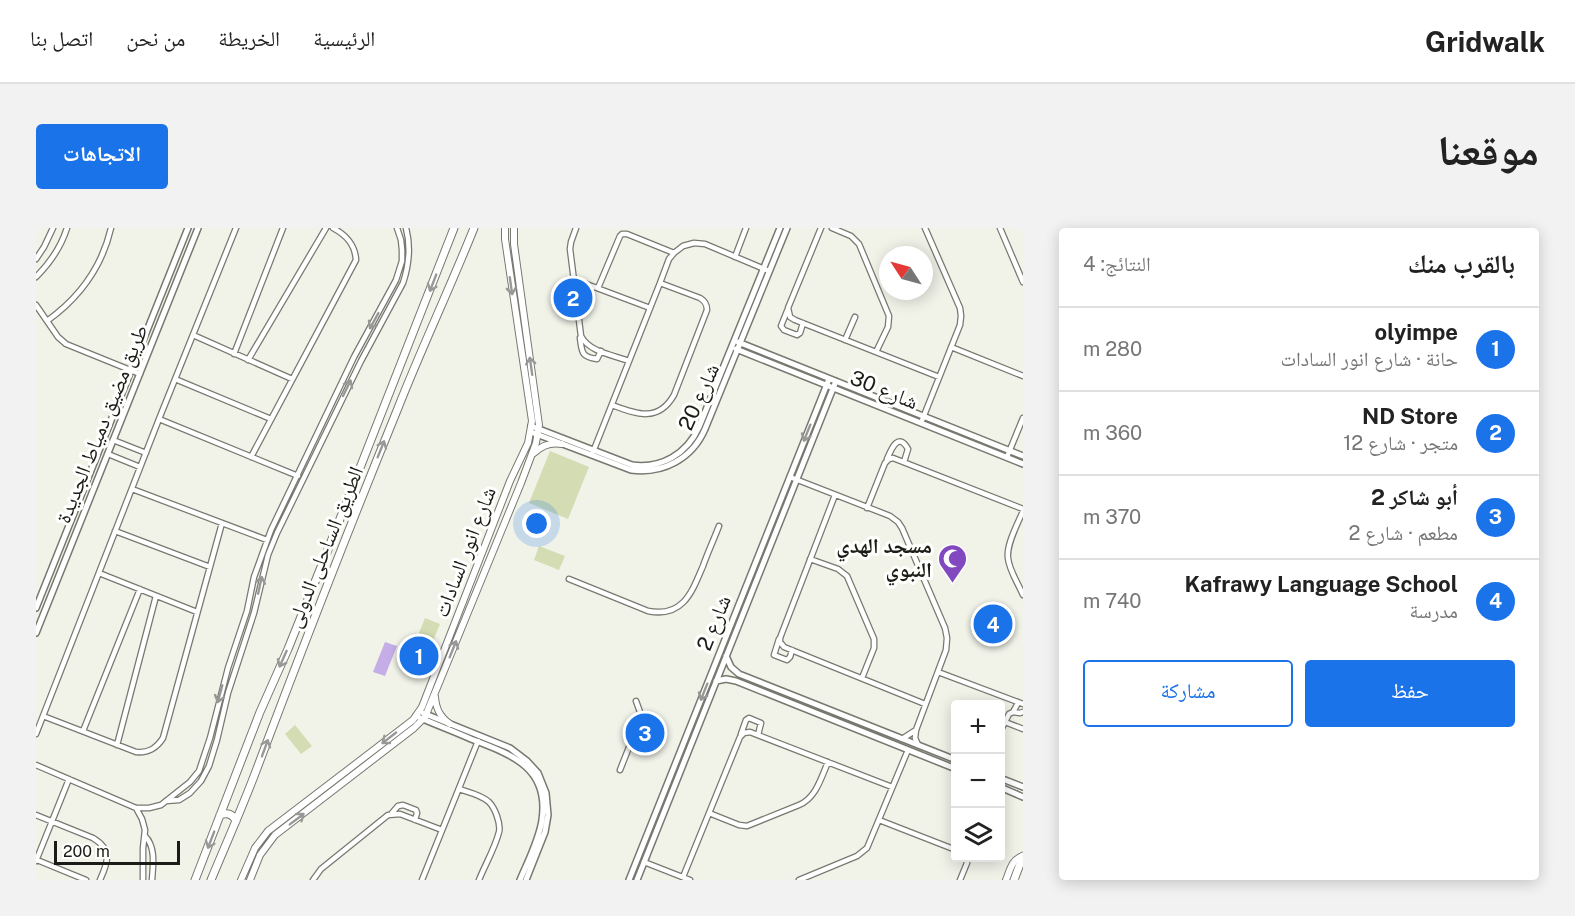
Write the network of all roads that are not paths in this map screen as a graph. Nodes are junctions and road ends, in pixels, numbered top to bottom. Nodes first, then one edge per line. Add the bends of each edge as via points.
1 (53, 228) edge
2 (67, 228) edge
3 (111, 228) edge
4 (188, 228) edge
5 (198, 228) edge
6 (236, 228) edge
7 (283, 228) edge
8 (326, 228) edge
9 (333, 228) edge
10 (397, 228) edge
11 (406, 228) edge
12 (454, 228) edge
13 (474, 228) edge
14 (505, 228) edge
15 (514, 228) edge
16 (576, 228) edge
17 (746, 228) edge
18 (780, 228) edge
19 (787, 228) edge
20 (821, 228) edge
21 (832, 228) edge
22 (925, 228) edge
23 (1000, 228) edge
24 (42, 250) junction
25 (674, 253) junction
26 (53, 257) junction
27 (735, 257) junction
28 (36, 259) edge
29 (766, 270) junction
30 (36, 277) edge
31 (573, 279) junction
32 (1023, 282) edge
33 (660, 283) junction
34 (598, 288) junction
35 (36, 305) edge
36 (650, 308) junction
37 (788, 308) junction
38 (525, 317) junction
39 (855, 317) dead end
40 (515, 318) junction
41 (47, 321) junction
42 (803, 323) junction
43 (580, 333) junction
44 (193, 335) junction
45 (845, 340) junction
46 (736, 345) junction
47 (951, 347) junction
48 (601, 351) junction
49 (876, 352) junction
50 (234, 354) junction
51 (248, 360) junction
52 (629, 361) junction
53 (131, 371) junction
54 (140, 374) junction
55 (1023, 376) edge
56 (939, 377) junction
57 (175, 379) junction
58 (292, 379) junction
59 (828, 382) junction
60 (835, 385) junction
61 (612, 405) junction
62 (159, 419) junction
63 (271, 419) junction
64 (922, 420) junction
65 (1022, 421) edge
66 (531, 429) junction
67 (538, 432) junction
68 (113, 440) junction
69 (562, 444) junction
70 (146, 453) junction
71 (592, 453) junction
72 (108, 454) junction
73 (1009, 454) junction
74 (532, 456) junction
75 (1023, 456) edge
76 (251, 457) junction
77 (904, 462) junction
78 (885, 463) junction
79 (1023, 464) edge
80 (140, 466) junction
81 (297, 476) junction
82 (790, 477) junction
83 (303, 478) junction
84 (796, 480) junction
85 (132, 489) junction
86 (836, 495) junction
87 (867, 508) junction
88 (1023, 510) edge
89 (222, 523) junction
90 (719, 526) dead end
91 (115, 531) junction
92 (267, 540) junction
93 (810, 559) junction
94 (210, 567) junction
95 (99, 573) junction
96 (568, 579) dead end
97 (140, 589) junction
98 (743, 594) junction
99 (1023, 595) edge
100 (156, 596) junction
101 (750, 597) junction
102 (36, 608) edge
103 (45, 611) junction
104 (197, 612) junction
105 (36, 633) edge
106 (780, 638) junction
107 (792, 650) junction
108 (726, 656) junction
109 (736, 672) junction
110 (938, 672) junction
111 (862, 678) junction
112 (733, 680) junction
113 (716, 681) junction
114 (436, 692) junction
115 (636, 701) dead end
116 (926, 704) junction
117 (1020, 704) edge
118 (1013, 712) junction
119 (1023, 712) edge
120 (421, 715) junction
121 (43, 716) junction
122 (1005, 722) joint
123 (450, 724) junction
124 (1023, 729) edge
125 (916, 730) junction
126 (83, 731) junction
127 (36, 734) edge
128 (758, 735) junction
129 (740, 737) junction
130 (479, 739) junction
131 (685, 739) junction
132 (902, 739) junction
133 (692, 742) junction
134 (117, 745) junction
135 (918, 745) junction
136 (908, 750) junction
137 (951, 758) edge
138 (828, 762) junction
139 (36, 765) edge
140 (951, 767) edge
141 (620, 770) dead end
142 (69, 779) junction
143 (1005, 780) edge
144 (331, 783) junction
145 (1023, 787) edge
146 (892, 788) junction
147 (336, 789) junction
148 (459, 789) junction
149 (1005, 789) edge
150 (1023, 797) edge
151 (166, 801) junction
152 (224, 805) junction
153 (136, 808) junction
154 (240, 812) junction
155 (709, 813) junction
156 (36, 814) edge
157 (391, 814) junction
158 (220, 815) junction
159 (415, 820) junction
160 (879, 820) junction
161 (52, 821) junction
162 (236, 821) junction
163 (442, 830) junction
164 (145, 836) junction
165 (951, 848) edge
166 (1023, 856) edge
167 (638, 859) junction
168 (36, 861) edge
169 (644, 862) junction
170 (967, 862) edge
171 (683, 877) junction
172 (86, 880) edge
173 (100, 880) edge
174 (143, 880) edge
175 (152, 880) edge
176 (195, 880) edge
177 (211, 880) edge
178 (241, 880) edge
179 (250, 880) edge
180 (314, 880) edge
181 (422, 880) edge
182 (479, 880) edge
183 (520, 880) edge
184 (526, 880) edge
185 (629, 880) edge
186 (637, 880) edge
187 (690, 880) edge
188 (799, 880) edge
189 (960, 880) edge
190 (1006, 880) edge
191 (1014, 880) edge

1 - 24 street
2 - 26 street
3 - 41 street via 104,252 87,282
4 - 53 street, طريق مضيق دمياط الجديدة
5 - 54 street, طريق مضيق دمياط الجديدة
6 - 44 street
7 - 50 street
8 - 51 street
9 - 58 street via 352,243 356,260
10 -> 81 street via 402,261 396,280
83 -> 11 street via 403,283 409,249
12 -> 152 main road, الطريق الساحلى الدولى
154 -> 13 main road, الطريق الساحلى الدولى via 316,612
14 -> 40 main road, شارع انور السادات
15 - 38 main road, شارع انور السادات
16 - 31 street via 570,249
17 - 27 street
18 - 29 street, شارع 20
19 - 29 street, شارع 20
20 - 37 street
21 - 49 street via 860,244 888,311 888,324
22 - 47 street via 961,311
23 - 32 street
24 - 26 street
24 - 28 street
25 - 27 street via 698,243
25 - 33 street
25 - 34 street via 622,234
26 - 30 street
27 - 29 street
29 - 46 street, شارع 20
31 - 34 street
31 - 43 street
33 - 36 street
33 - 61 street via 700,298 707,306 674,395 652,413 636,414
34 - 36 street
35 - 41 street
36 - 52 street
37 - 42 street via 791,318
37 - 42 street via 781,326 784,330 797,335
38 - 40 main road
67 -> 38 main road, شارع انور السادات
39 - 45 street
40 - 66 main road, شارع انور السادات
41 - 53 street via 66,344
42 - 45 street
43 - 48 street via 586,343
43 - 48 street via 586,356 597,359
44 - 50 street
44 - 57 street
45 - 49 street
46 - 59 street, شارع 30
46 - 71 street, شارع 20 via 697,432 679,453 664,462 643,466
47 - 55 street
47 - 56 street
48 - 52 street
49 - 56 street
50 - 51 street
51 - 58 street
52 - 61 street
53 - 54 street
53 - 102 street, طريق مضيق دمياط الجديدة
54 - 68 street, طريق مضيق دمياط الجديدة
56 - 64 street
57 - 62 street
57 - 63 street
58 - 63 street
59 - 60 street, شارع 30
59 -> 82 street, شارع 2
60 - 64 street, شارع 30
60 - 84 street, شارع 2
61 - 71 street
62 - 70 street
62 - 76 street
63 - 76 street
64 - 73 street, شارع 30
65 - 73 street
66 - 67 street, شارع 20
66 - 120 main road, شارع انور السادات
67 - 69 street, شارع 20
67 - 71 street, شارع 20
67 - 74 main road, شارع انور السادات
68 - 70 street
68 - 72 street, طريق مضيق دمياط الجديدة
69 - 71 street, شارع 20
69 - 74 main road via 543,446
70 - 80 street
72 - 80 street
72 - 103 street, طريق مضيق دمياط الجديدة
73 - 75 street, شارع 30
73 - 79 street, شارع 30
114 -> 74 main road, شارع انور السادات
76 - 81 street
77 - 78 street via 893,458
77 - 78 street via 907,447 897,442
77 - 88 street
78 - 87 street
80 - 85 street
81 - 83 street
81 - 92 street
82 - 84 street
82 - 98 street, شارع 2
151 -> 83 street via 184,797 205,774 268,555
84 - 86 street
84 - 101 street, شارع 2
85 - 89 street
85 - 91 street
86 - 87 street
86 - 93 street
87 - 110 street via 892,518 902,528 947,635
88 - 99 street via 1007,554
89 - 92 street
89 - 94 street
90 - 96 street via 692,592 672,610 648,611
91 - 94 street
91 - 95 street
92 -> 151 street via 202,764 195,777
93 - 106 street
93 - 111 street via 842,572 851,581 874,639
94 - 104 street
95 - 97 street
95 - 121 street
97 - 100 street
97 - 126 street
98 - 101 street
98 -> 131 street, شارع 2
100 - 104 street
100 - 134 street
101 - 108 street, شارع 2
102 - 103 street
103 - 105 street, طريق مضيق دمياط الجديدة
104 - 134 street via 163,738 142,753
106 - 107 street via 782,646
106 - 107 street via 774,655 787,660
107 - 111 street
108 - 109 street
108 - 113 street, شارع 2
109 - 112 street
109 - 132 street
110 - 116 street
110 - 117 street
111 - 116 street
112 - 113 street
112 - 136 street
113 - 133 street, شارع 2
114 - 120 main road, شارع انور السادات
114 - 123 main road via 437,709
115 - 141 street via 640,719
116 - 125 street
117 - 118 street
118 - 119 street
118 - 122 street
120 - 123 street
120 - 130 street
120 -> 144 main road, شارع انور السادات
120 - 147 main road, شارع انور السادات via 417,726
121 - 126 street
121 - 127 street
122 - 124 street
123 - 130 street
125 - 132 street
125 - 135 street
126 - 134 street
128 - 129 street via 746,732
128 - 129 street via 761,723 749,718
128 - 138 street
129 - 155 street
130 - 148 street
130 - 183 street via 521,762 540,789 541,825
130 - 184 street via 510,748 523,757 545,788 548,821
131 - 133 street
131 - 167 street, شارع 2
132 - 135 street
133 - 169 street, شارع 2
135 - 137 street
136 - 140 street
136 - 146 street
138 - 146 street
138 - 155 street via 813,794 803,803 747,826
139 - 142 street
142 - 153 street
142 - 161 street
143 - 145 street
144 - 147 main road
144 - 178 main road, شارع انور السادات via 263,837
146 - 160 street
179 -> 147 main road, شارع انور السادات via 271,840
148 - 163 street
148 - 182 street via 487,800 499,823 499,833
149 - 150 street
151 - 153 street
152 - 154 main road via 232,812
152 - 158 main road, الطريق الساحلى الدولى
153 - 164 street
154 - 162 main road, الطريق الساحلى الدولى
155 - 171 street
156 - 161 street
157 - 159 street
157 - 159 street via 402,805 416,810
157 - 180 street via 321,869
158 - 162 main road via 228,814
158 -> 176 main road, الطريق الساحلى الدولى
159 - 163 street
160 - 165 street
160 - 188 street via 862,852
161 - 168 street
161 - 173 street via 93,838 105,849 106,866
162 - 177 main road, الطريق الساحلى الدولى
163 - 181 street
164 - 174 street
164 - 175 street via 151,846
166 - 190 main road via 1014,862
166 - 191 main road
167 - 169 street via 643,855
167 - 169 street via 638,866
167 - 185 street, شارع 2
168 - 172 street
169 - 171 street
169 - 186 street, شارع 2
170 - 189 street
171 - 187 street

